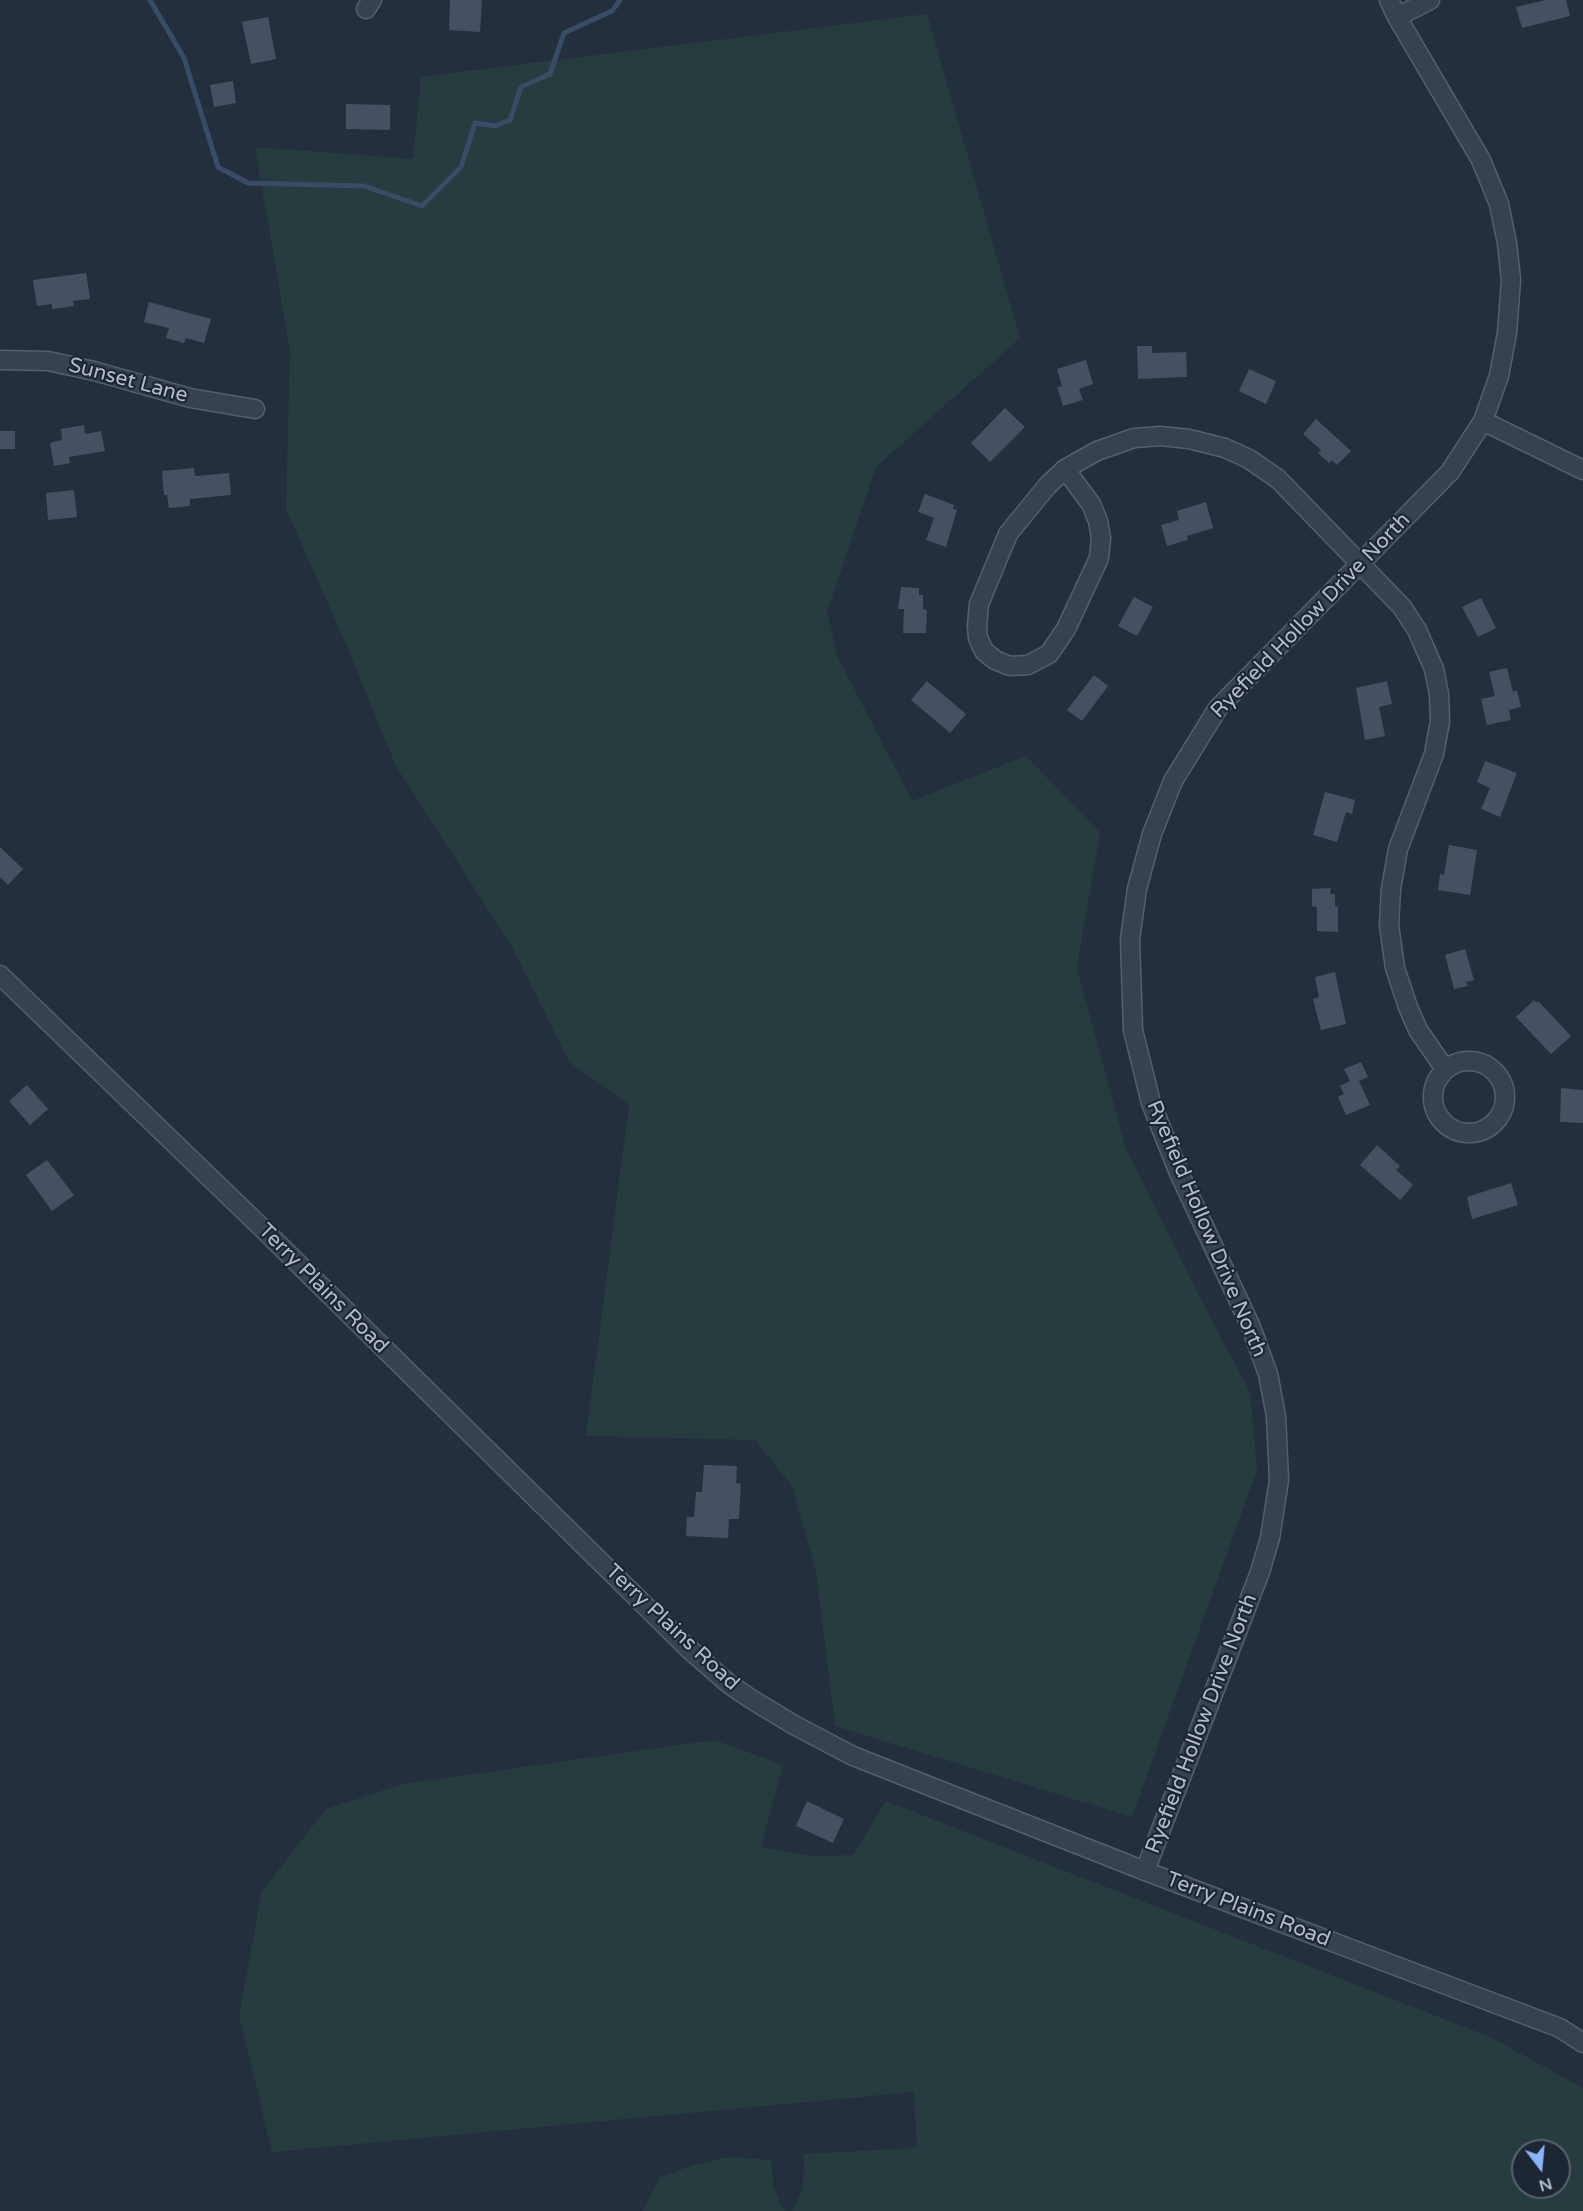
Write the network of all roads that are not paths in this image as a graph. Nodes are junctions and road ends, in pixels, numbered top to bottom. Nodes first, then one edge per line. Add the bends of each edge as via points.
1 (1389, 0) edge
2 (1430, 0) edge
3 (1397, 17) junction
4 (0, 360) edge
5 (255, 409) dead end
6 (1483, 421) junction
7 (1065, 469) junction
8 (1583, 470) edge
9 (1359, 562) junction
10 (0, 975) edge
11 (1445, 1069) junction
12 (1145, 1871) junction
13 (1583, 2026) edge
14 (1560, 2028) junction
15 (1583, 2043) edge

1 - 3 street, Ryefield Hollow Drive North
2 - 3 street
3 - 6 street, Ryefield Hollow Drive North via 1481,160 1499,204 1507,243 1510,291 1507,333 1499,376
4 - 5 street, Sunset Lane via 48,361 190,398
6 - 8 street
6 - 9 street, Ryefield Hollow Drive North via 1450,472
7 - 7 street via 1008,534 979,604 978,638 984,651 1010,666 1028,665 1049,654 1066,629 1099,558 1098,521 1091,504
7 - 9 street via 1097,451 1134,438 1189,439 1225,448 1278,479
9 - 11 street via 1402,607 1417,630 1434,669 1439,694 1440,721 1434,754 1398,849 1389,925 1395,968 1408,1007 1418,1030
9 - 12 street, Ryefield Hollow Drive North via 1218,708 1173,781 1152,834 1137,889 1130,939 1133,1030 1151,1103 1251,1327 1268,1374 1276,1416 1279,1480 1260,1572
10 - 12 street, Terry Plains Road via 729,1684 853,1756
11 - 11 street via 1433,1090 1436,1113 1458,1132 1487,1129 1503,1110 1504,1087 1498,1076 1479,1062 1456,1063
12 - 14 street, Terry Plains Road
13 - 14 street
14 - 15 street, Terry Plains Road

